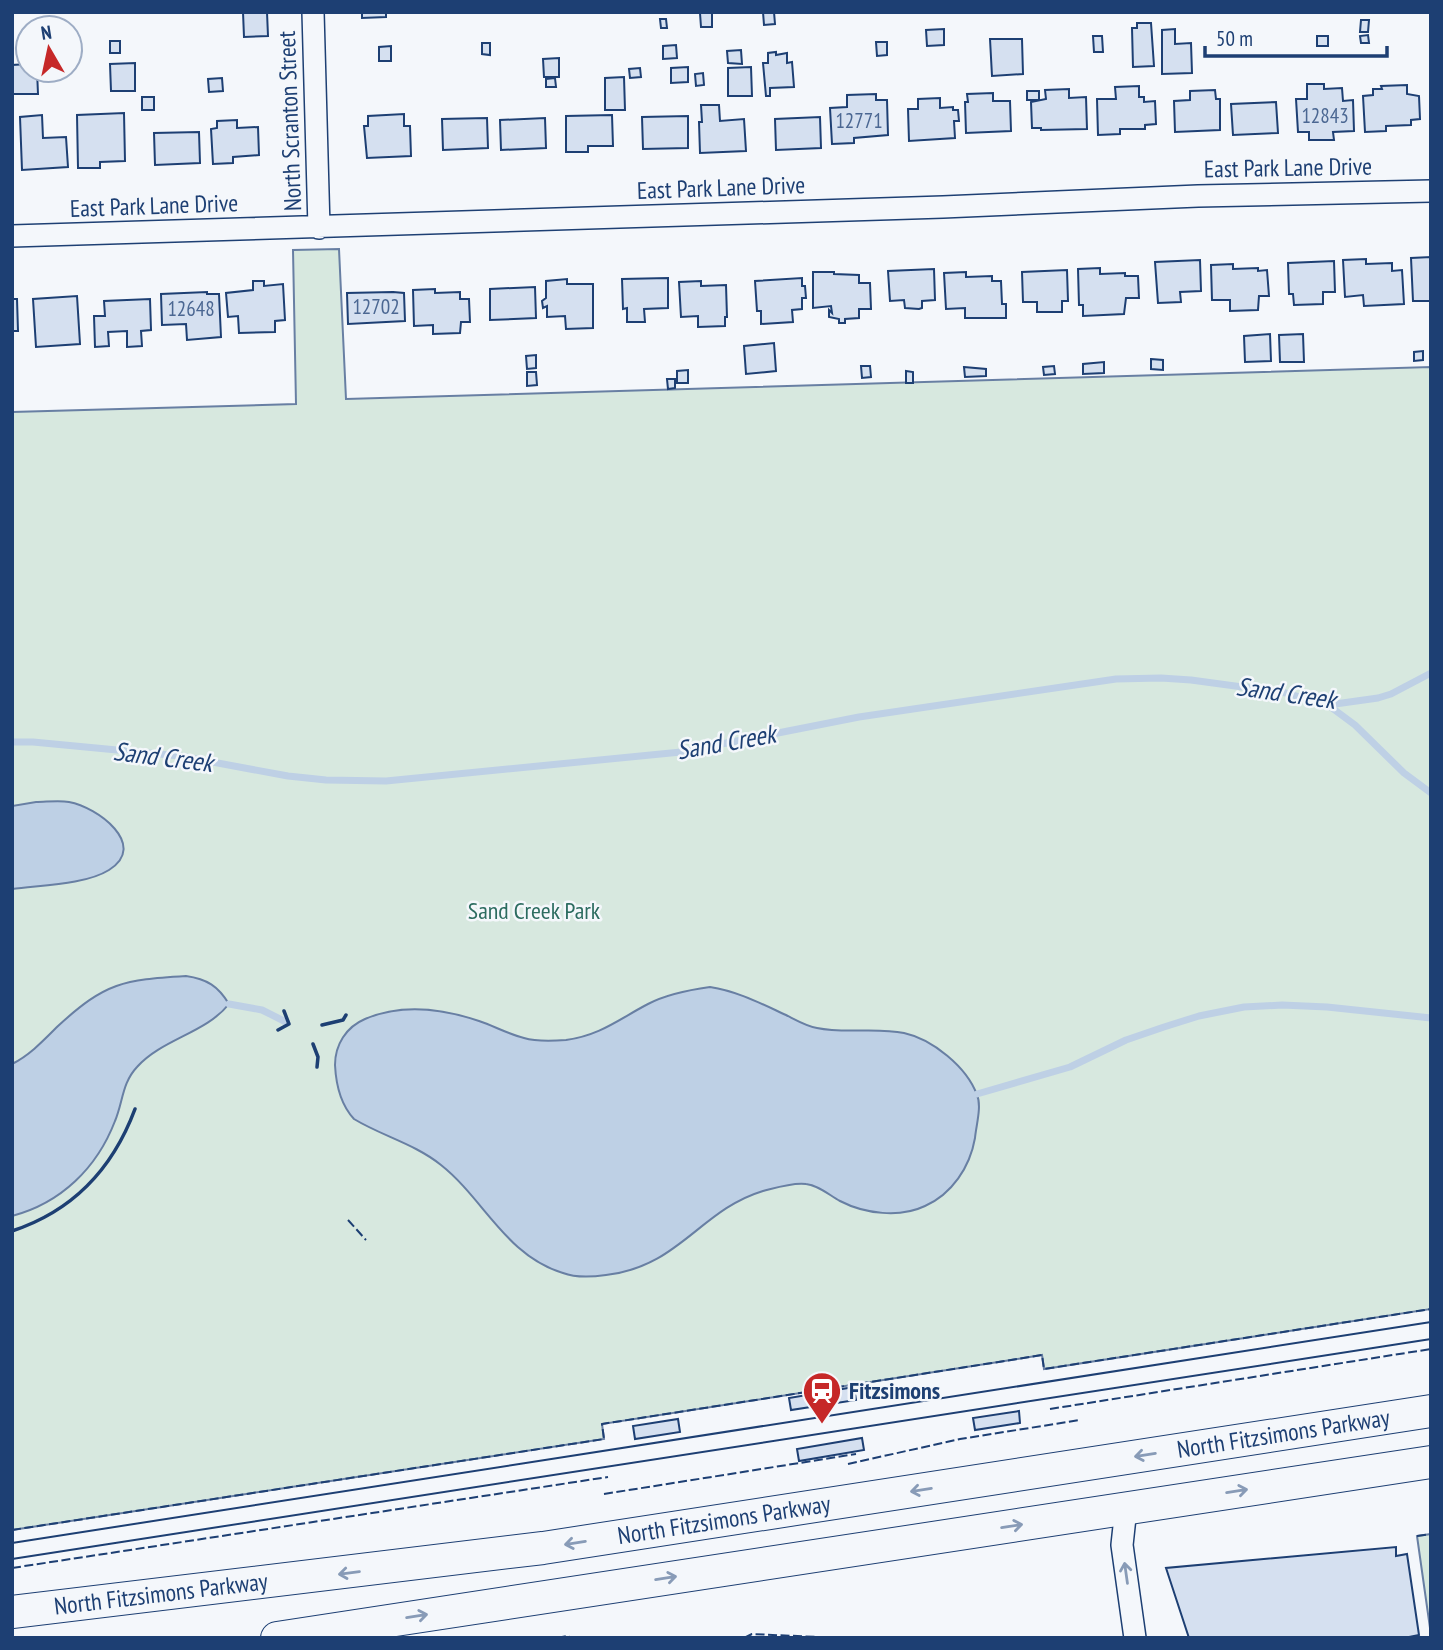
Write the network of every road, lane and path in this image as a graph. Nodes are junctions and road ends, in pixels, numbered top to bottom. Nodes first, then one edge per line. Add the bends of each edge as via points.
1 (313, 12) edge
2 (1431, 191) edge
3 (319, 228) junction
4 (12, 236) edge
5 (1431, 1411) edge
6 (1431, 1462) edge
7 (1126, 1508) junction
8 (12, 1612) edge
9 (277, 1638) edge
10 (1135, 1638) edge

1 - 3 street, North Scranton Street
2 - 3 street, East Park Lane Drive
3 - 4 street, East Park Lane Drive
5 -> 8 main road, North Fitzsimons Parkway via 543,1548
7 -> 6 main road, North Fitzsimons Parkway
9 -> 7 main road, North Fitzsimons Parkway
10 -> 7 street via 1122,1545

